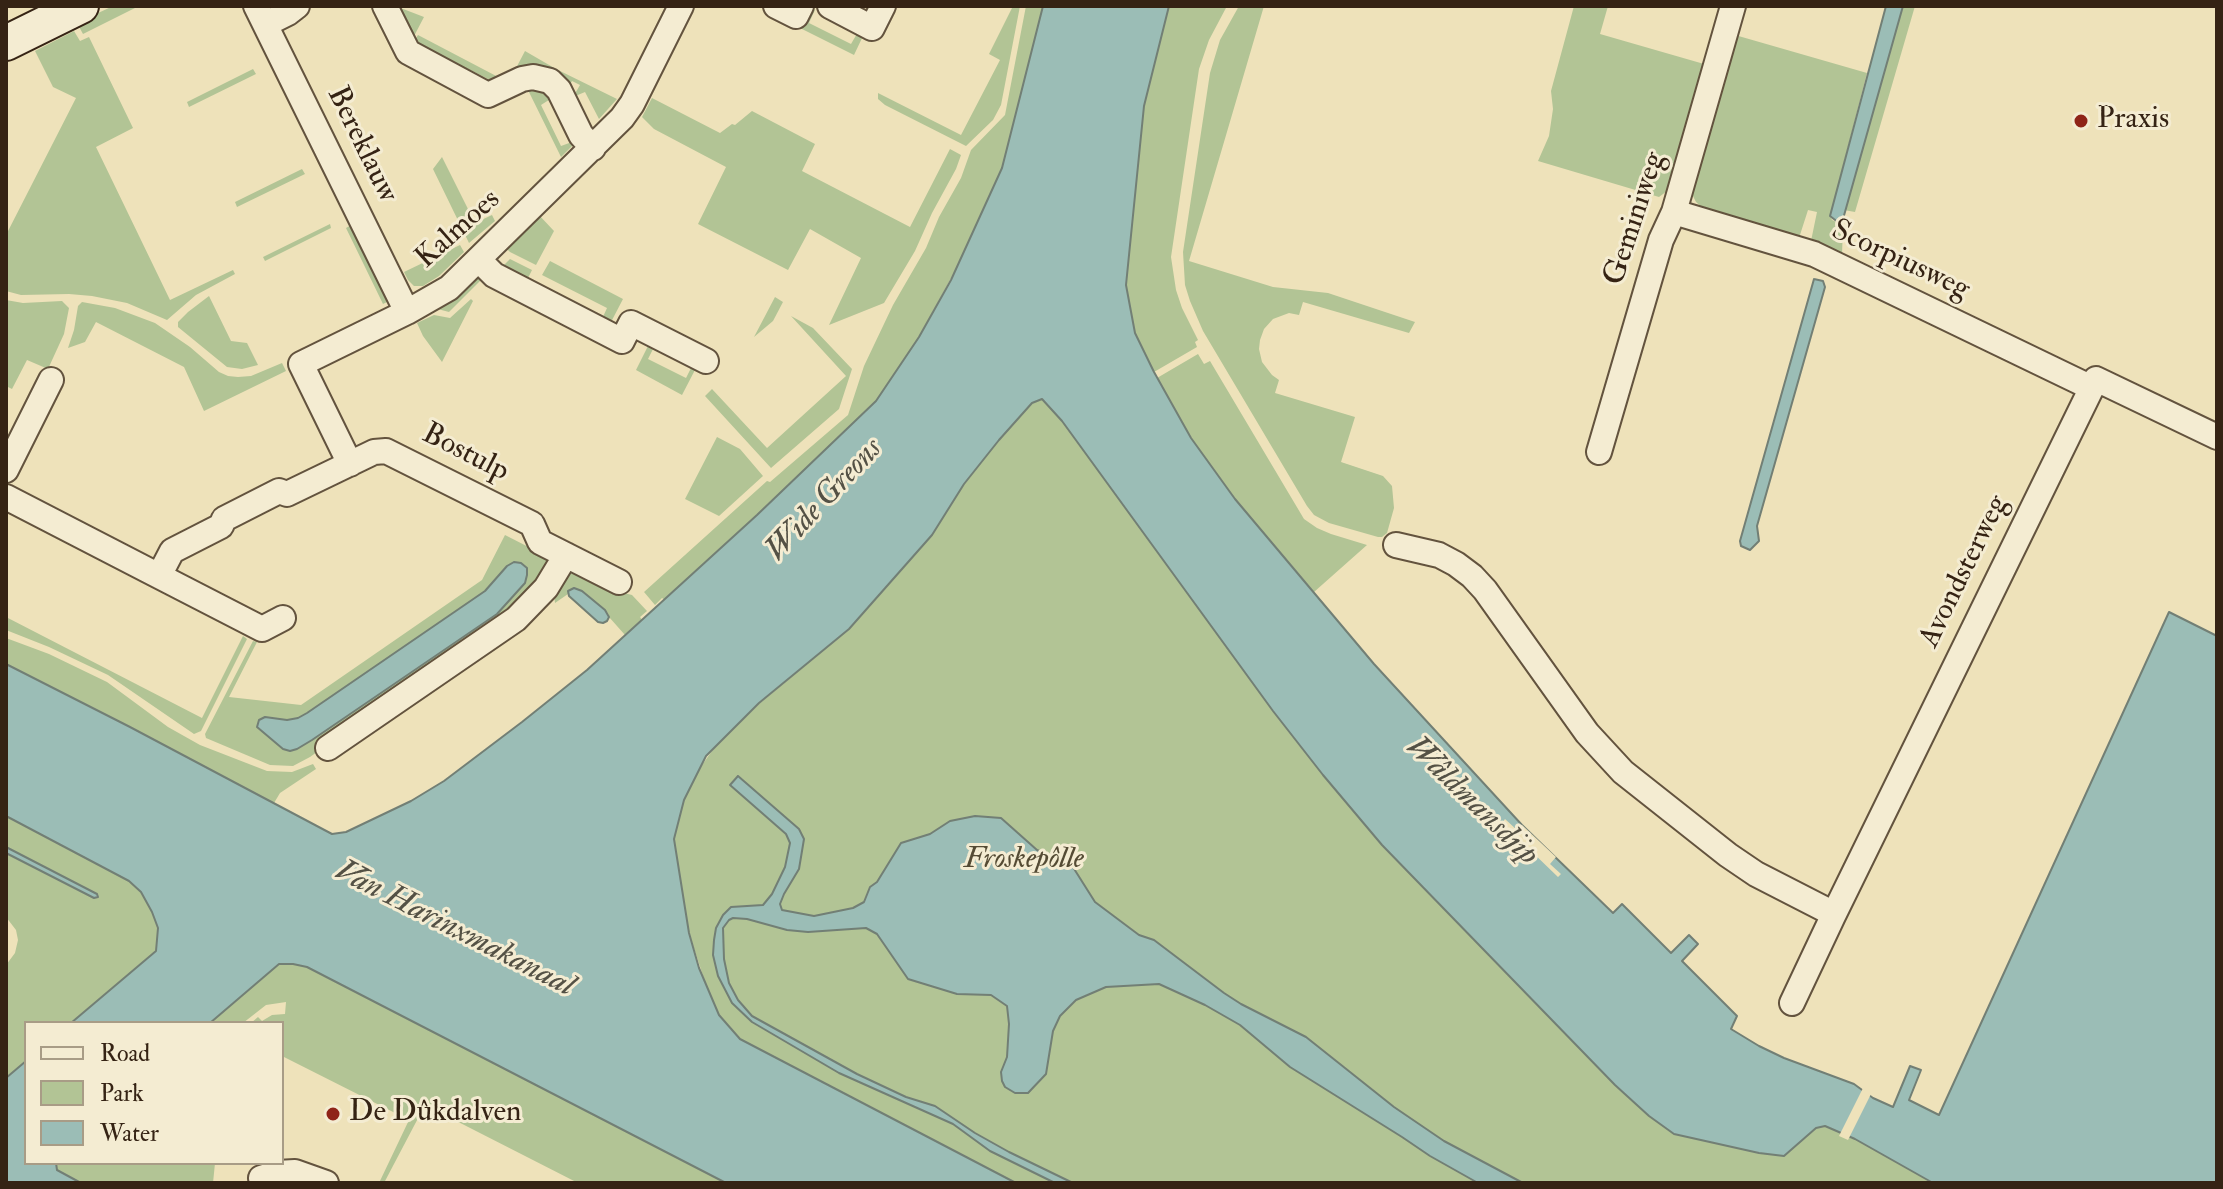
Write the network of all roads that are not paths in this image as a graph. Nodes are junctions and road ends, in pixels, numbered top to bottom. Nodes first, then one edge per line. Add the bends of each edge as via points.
1 (81, 6) edge
2 (297, 6) edge
3 (385, 6) edge
4 (681, 6) edge
5 (776, 6) edge
6 (801, 6) edge
7 (830, 6) edge
8 (883, 6) edge
9 (1733, 6) edge
10 (261, 15) edge
11 (6, 43) edge
12 (593, 148) junction
13 (1674, 212) junction
14 (479, 260) junction
15 (407, 312) junction
16 (706, 361) dead end
17 (51, 380) dead end
18 (2092, 388) junction
19 (2217, 437) edge
20 (1599, 452) dead end
21 (350, 464) junction
22 (6, 470) edge
23 (6, 497) edge
24 (1396, 545) dead end
25 (566, 555) junction
26 (159, 576) junction
27 (619, 582) dead end
28 (283, 618) dead end
29 (328, 748) dead end
30 (1834, 914) junction
31 (1792, 1003) dead end
32 (261, 1178) dead end
33 (326, 1183) edge

1 - 11 street
2 - 10 street via 288,13
3 - 12 street via 408,52 488,95 522,79 550,81
4 - 12 street, Kalmoes via 632,104
5 - 6 street via 796,16
7 - 8 street via 872,28
9 - 13 street, Geminiweg
10 - 15 street, Bereklauw
12 - 14 street, Kalmoes
13 - 18 street, Scorpiusweg via 1814,254
13 - 20 street, Geminiweg via 1661,240
14 - 15 street, Kalmoes via 442,293
14 - 16 street via 494,275 622,341 631,323
15 - 21 street, Kalmoes via 301,364
17 - 22 street
18 - 19 street via 2096,379
18 - 30 street, Avondsterweg
21 - 25 street, Bostulp via 380,451 393,453 532,524 540,542
21 - 26 street, Bostulp via 224,519 221,526 172,551
23 - 26 street
24 - 30 street via 1439,555 1472,576 1587,733 1623,772 1756,874
25 - 27 street, Bostulp
25 - 29 street via 546,588 516,619
26 - 28 street via 262,629
30 - 31 street, Avondsterweg
32 - 33 street via 295,1172

